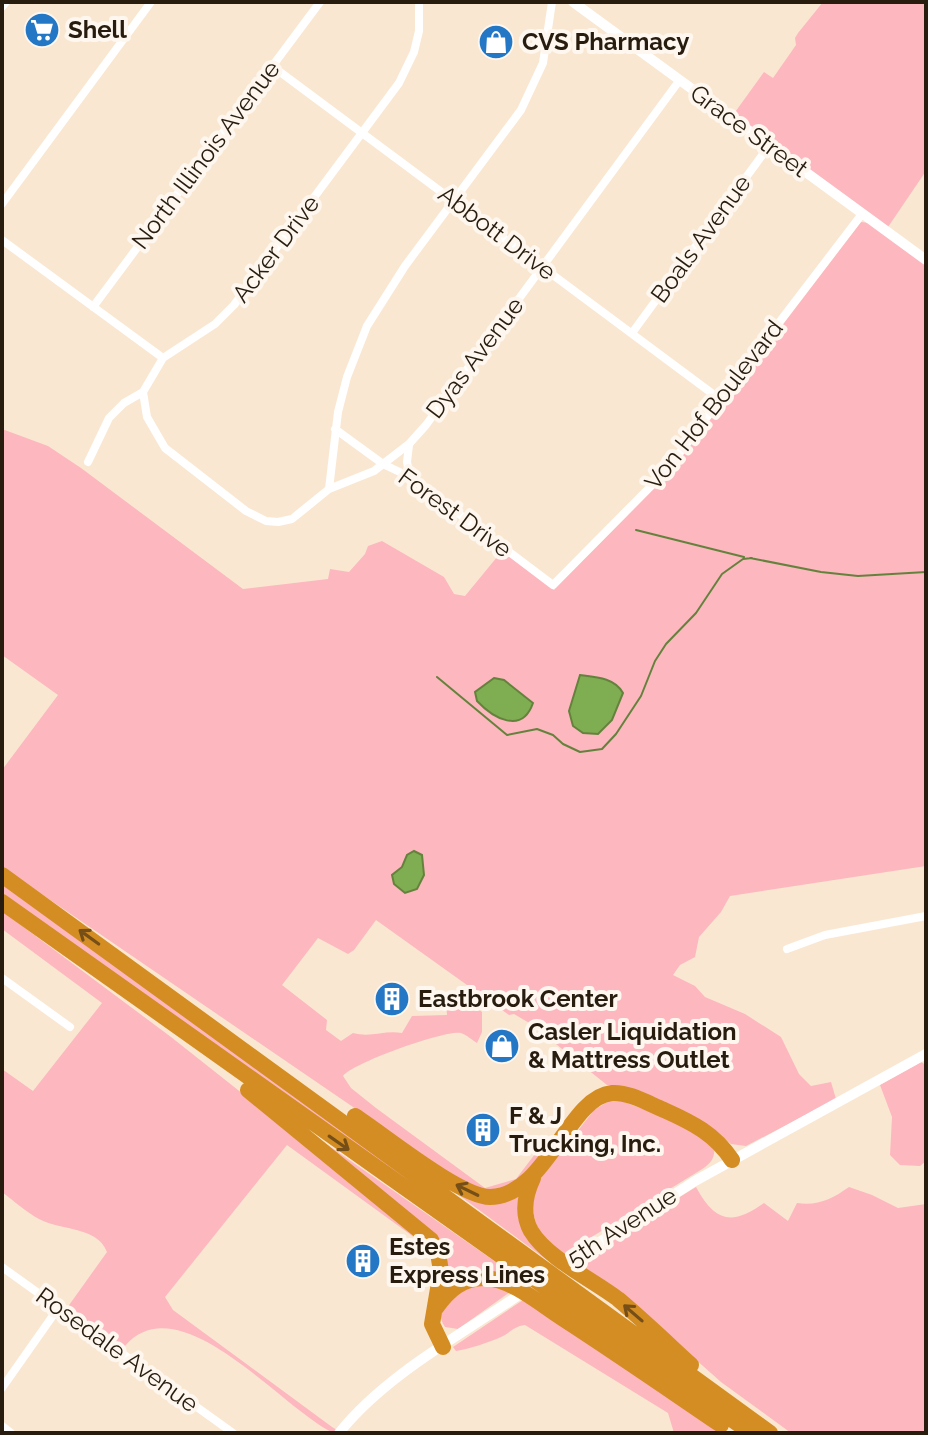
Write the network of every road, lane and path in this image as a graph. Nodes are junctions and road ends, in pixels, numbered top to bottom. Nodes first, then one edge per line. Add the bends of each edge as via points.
1 (6, 2) edge
2 (151, 2) edge
3 (320, 2) edge
4 (419, 2) edge
5 (552, 2) edge
6 (573, 2) edge
7 (2, 7) edge
8 (272, 66) junction
9 (679, 81) junction
10 (363, 133) junction
11 (769, 146) junction
12 (454, 201) junction
13 (2, 204) edge
14 (862, 214) junction
15 (2, 240) edge
16 (926, 260) edge
17 (543, 267) junction
18 (93, 307) junction
19 (632, 333) junction
20 (163, 358) junction
21 (143, 392) junction
22 (721, 400) junction
23 (335, 429) junction
24 (409, 444) junction
25 (88, 462) dead end
26 (383, 464) junction
27 (410, 477) junction
28 (329, 489) junction
29 (553, 585) joint
30 (2, 875) edge
31 (2, 902) edge
32 (926, 916) edge
33 (787, 949) dead end
34 (125, 963) junction
35 (93, 968) junction
36 (2, 978) edge
37 (70, 1027) dead end
38 (926, 1054) edge
39 (732, 1160) junction
40 (535, 1173) junction
41 (487, 1237) junction
42 (2, 1267) edge
43 (59, 1307) junction
44 (435, 1310) junction
45 (443, 1347) junction
46 (2, 1388) edge
47 (2, 1426) edge
48 (11, 1433) edge
49 (233, 1433) edge
50 (339, 1433) edge
51 (733, 1433) edge
52 (751, 1433) edge
53 (770, 1433) edge
54 (780, 1433) edge

1 - 7 street
2 - 13 street
3 - 8 street, North Illinois Avenue
4 - 10 street, Acker Drive via 419,31 410,64
5 - 12 street via 536,81 515,119
6 - 9 street, Grace Street
8 - 10 street, Abbott Drive
8 - 18 street, North Illinois Avenue
9 - 11 street, Grace Street
9 - 17 street, Dyas Avenue
10 - 12 street, Abbott Drive
10 - 20 street, Acker Drive via 234,305
11 - 14 street, Grace Street
11 - 19 street, Boals Avenue
12 - 17 street, Abbott Drive
12 - 23 street via 367,326
14 - 16 street, Grace Street
14 - 22 street, Von Hof Boulevard
15 - 18 street
17 - 19 street, Abbott Drive
17 - 24 street, Dyas Avenue
18 - 20 street
19 - 22 street, Abbott Drive
20 - 21 street, Acker Drive
21 - 25 street, Acker Drive via 113,413
21 - 28 street, Forest Drive via 147,417 165,448 258,519 292,519
22 - 29 street, Von Hof Boulevard via 658,480
23 - 26 street
23 - 28 street
24 - 26 street, Dyas Avenue
24 - 27 street
26 - 27 street, Forest Drive
26 - 28 street, Forest Drive
27 - 29 street, Forest Drive
34 -> 30 highway
31 - 35 highway
32 - 33 street via 825,935
40 -> 34 highway via 503,1195 467,1192
34 - 41 highway
35 -> 41 highway
35 - 44 highway via 426,1235 440,1264
36 - 37 street
38 - 39 street, 5th Avenue
39 - 40 highway via 701,1128 633,1097 610,1093 586,1109
39 - 45 street, 5th Avenue via 660,1201
54 -> 40 highway via 539,1242 525,1208
41 - 52 highway
41 - 53 highway
42 - 43 street, Rosedale Avenue
43 - 46 street
43 - 49 street, Rosedale Avenue
44 - 45 highway via 433,1328
44 - 51 highway via 462,1283 479,1278 501,1281
45 - 50 street, 5th Avenue via 389,1384
47 - 48 street

